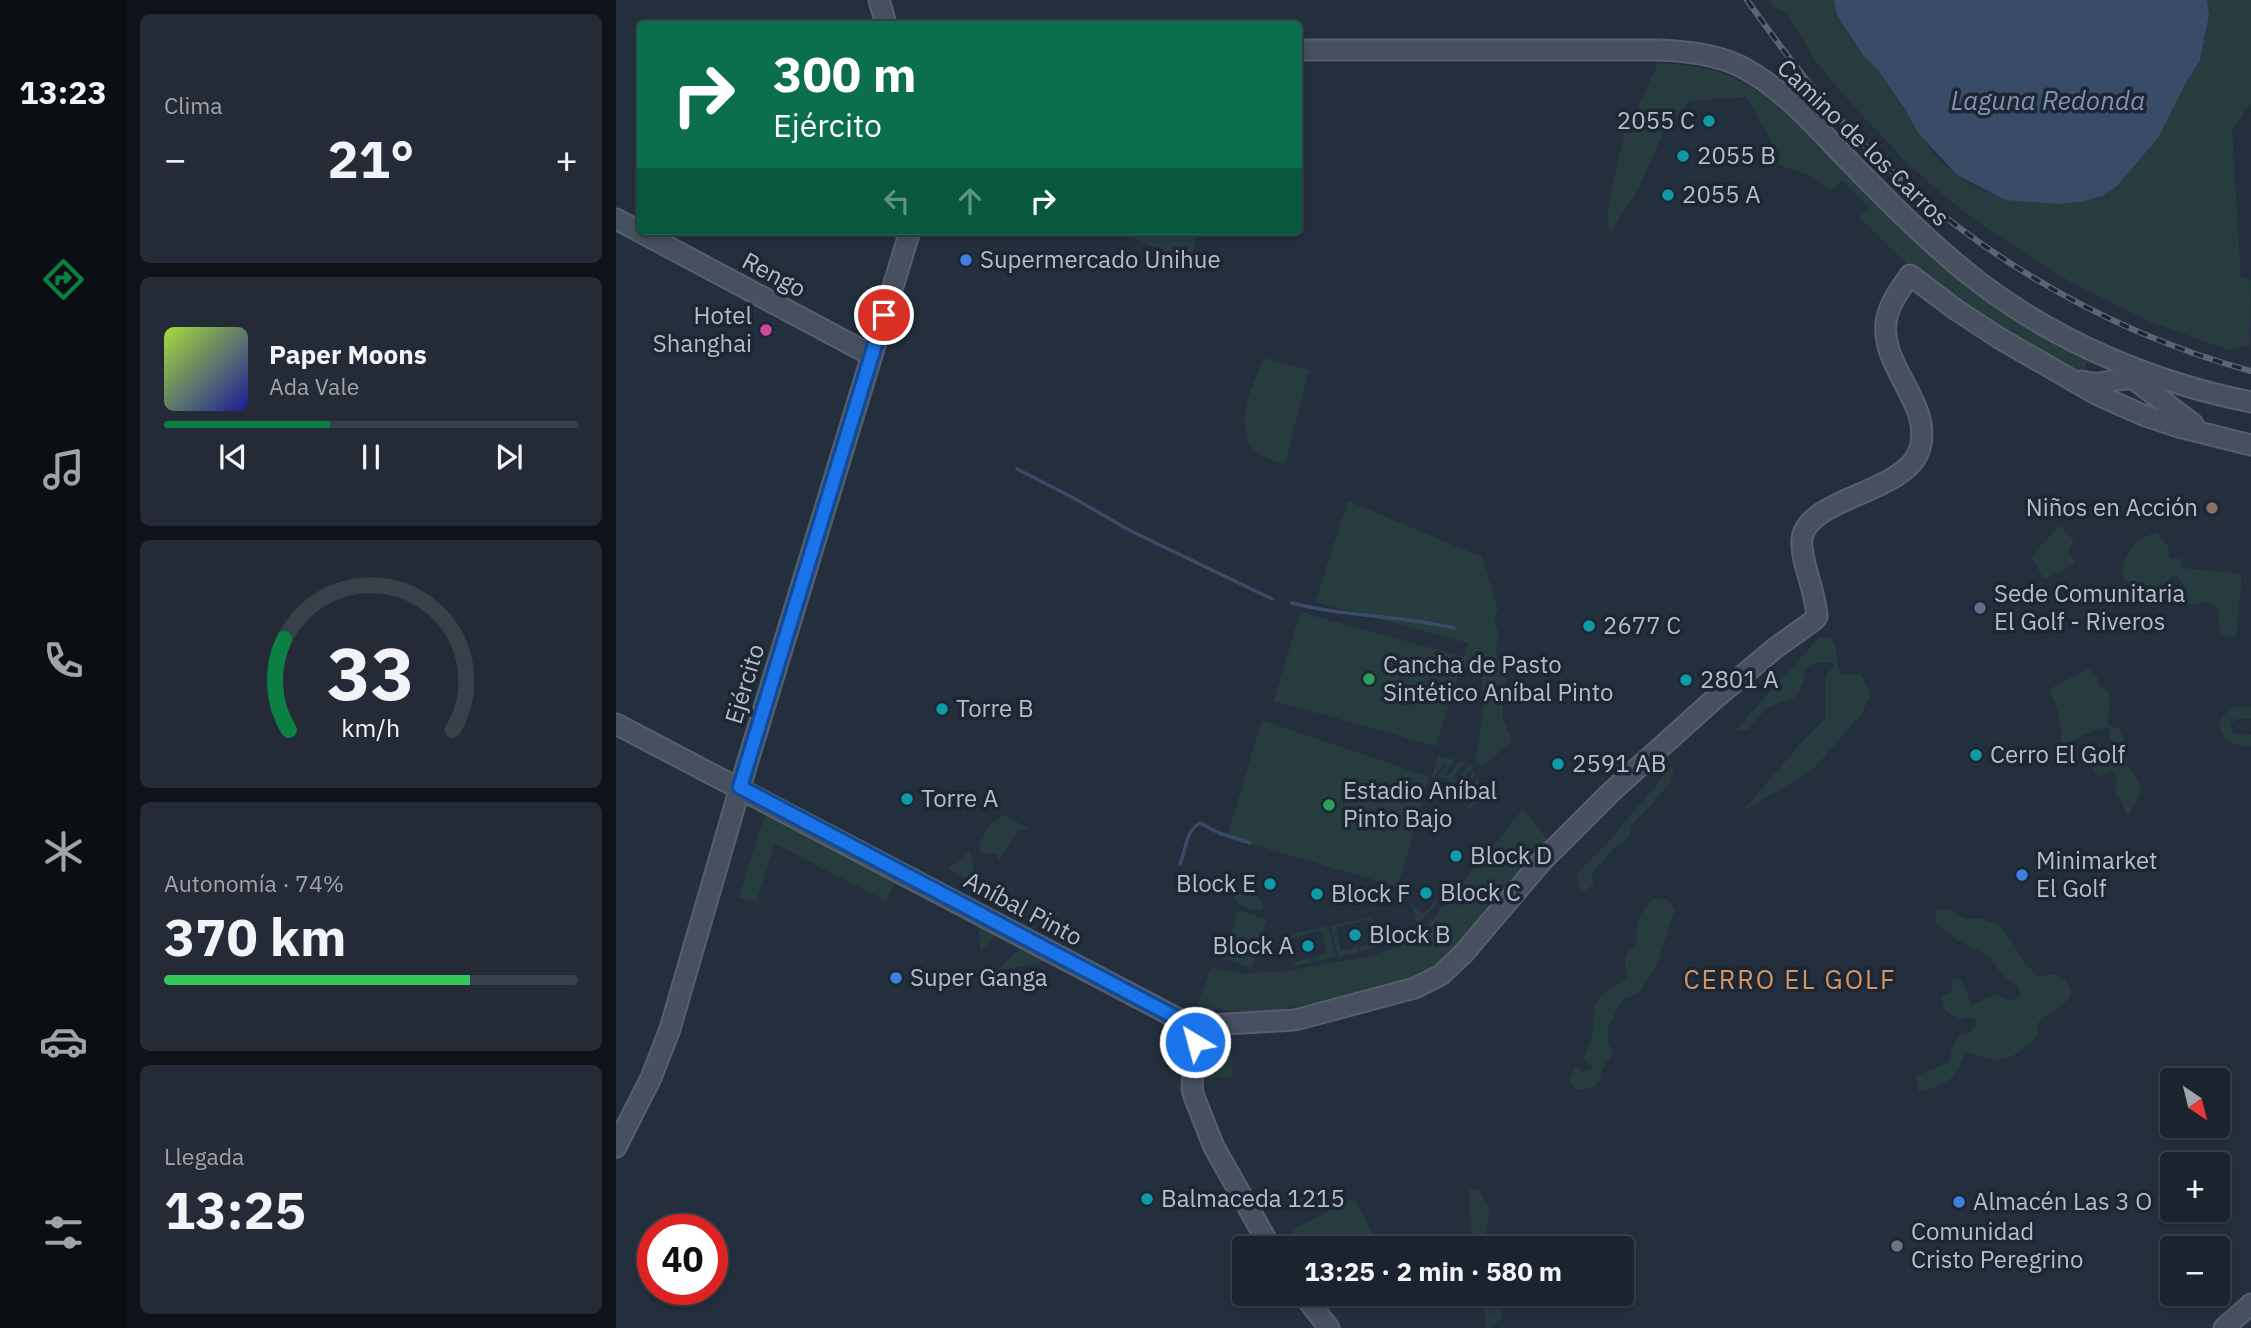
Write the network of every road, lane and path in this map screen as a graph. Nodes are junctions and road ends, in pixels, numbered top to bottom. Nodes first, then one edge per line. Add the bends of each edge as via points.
1 (879, 0) edge
2 (884, 21) edge
3 (1302, 50) edge
4 (616, 219) edge
5 (637, 230) edge
6 (646, 235) edge
7 (909, 235) edge
8 (2081, 347) junction
9 (872, 355) junction
10 (2074, 379) junction
11 (2116, 381) junction
12 (2251, 402) edge
13 (2159, 420) junction
14 (2211, 434) junction
15 (2247, 442) edge
16 (616, 724) edge
17 (740, 787) junction
18 (1192, 1026) junction
19 (616, 1147) edge
20 (1264, 1236) edge
21 (2251, 1304) edge
22 (1312, 1306) edge
23 (1329, 1328) edge
24 (2224, 1328) edge

1 - 2 main road
3 - 8 main road, Camino de los Carros via 1657,50 1728,61 1790,101 1915,228 1961,268
4 - 5 main road, Rengo
6 - 9 main road, Rengo
7 - 9 main road, Ejército
8 - 10 main road via 2090,361 2084,374
8 - 11 main road
8 - 12 main road via 2173,383
9 - 17 main road, Ejército
10 - 11 main road via 2096,384
10 - 13 main road via 2098,395
10 - 18 main road via 1983,328 1909,275 1893,301 1886,336 1920,422 1920,450 1913,463 1895,477 1816,516 1805,528 1803,553 1817,617 1610,793 1543,860 1441,975 1415,988 1295,1020
11 - 13 main road
11 - 14 main road via 2138,382
13 - 14 main road
14 - 15 main road
16 - 17 main road, Aníbal Pinto
17 - 18 main road, Aníbal Pinto
17 - 19 main road, Ejército via 670,1029
18 - 20 main road via 1195,1099 1219,1157
21 - 24 main road
22 - 23 main road

